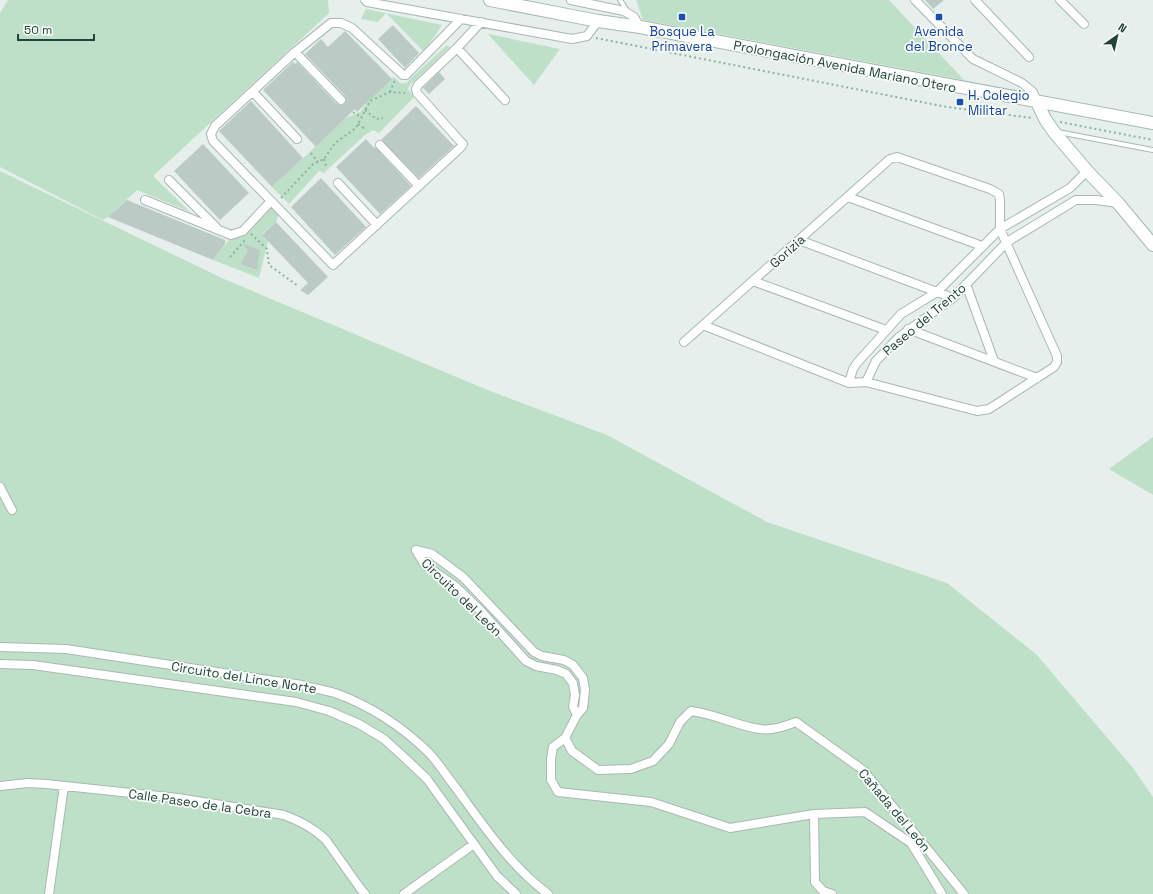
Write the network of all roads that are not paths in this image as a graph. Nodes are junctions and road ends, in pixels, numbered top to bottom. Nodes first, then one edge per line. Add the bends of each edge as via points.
1 (365, 0) edge
2 (490, 0) edge
3 (571, 0) edge
4 (620, 0) edge
5 (915, 0) edge
6 (975, 0) edge
7 (1060, 0) edge
8 (629, 14) junction
9 (461, 19) junction
10 (481, 22) junction
11 (598, 22) junction
12 (1084, 24) dead end
13 (640, 27) junction
14 (457, 48) junction
15 (295, 52) junction
16 (1030, 57) dead end
17 (253, 92) junction
18 (341, 100) dead end
19 (505, 100) dead end
20 (1037, 102) junction
21 (1153, 123) edge
22 (1054, 132) junction
23 (297, 139) dead end
24 (380, 145) dead end
25 (1153, 150) edge
26 (1087, 171) junction
27 (169, 180) dead end
28 (338, 183) dead end
29 (419, 186) junction
30 (1070, 188) junction
31 (848, 197) junction
32 (145, 200) dead end
33 (1076, 200) junction
34 (273, 203) junction
35 (1118, 203) junction
36 (377, 225) junction
37 (1000, 229) junction
38 (221, 232) junction
39 (799, 240) junction
40 (1007, 242) junction
41 (1153, 245) edge
42 (982, 246) junction
43 (753, 281) junction
44 (966, 284) junction
45 (937, 292) junction
46 (953, 298) junction
47 (703, 325) junction
48 (908, 329) junction
49 (886, 330) junction
50 (684, 342) dead end
51 (994, 361) junction
52 (1037, 378) junction
53 (866, 382) junction
54 (849, 383) junction
55 (0, 487) edge
56 (12, 510) dead end
57 (0, 647) edge
58 (0, 664) edge
59 (577, 715) junction
60 (565, 738) junction
61 (0, 786) edge
62 (64, 786) junction
63 (814, 814) junction
64 (474, 844) junction
65 (49, 894) edge
66 (365, 894) edge
67 (404, 894) edge
68 (516, 894) edge
69 (548, 894) edge
70 (832, 894) edge
71 (942, 894) edge
72 (964, 894) edge

1 - 9 street
2 - 11 street, Prolongación Avenida Mariano Otero
3 - 8 street
4 - 8 lane
5 - 20 street via 973,59 1022,83 1033,92
6 - 16 street
7 - 12 street
8 - 13 street
9 - 10 street
9 - 15 street via 403,76 352,28 341,23 331,23
10 - 11 street via 572,39 587,36
10 - 14 street
11 - 13 street, Prolongación Avenida Mariano Otero
13 - 20 street, Prolongación Avenida Mariano Otero
14 - 19 street
14 - 29 street via 418,84 416,89 463,144
15 - 17 street
15 - 18 street
17 - 23 street
17 - 34 street via 214,126 211,134 213,140
20 - 21 street, Prolongación Avenida Mariano Otero
20 - 22 street via 1044,119
22 - 25 lane
22 - 26 street
24 - 29 street
26 - 30 street, Paseo del Trento
26 - 35 street
27 - 38 street
28 - 36 street
29 - 36 street
30 - 33 street
30 - 37 street, Paseo del Trento
31 - 37 street, Gorizia via 890,159 896,157 999,194
31 - 39 street, Gorizia
31 - 42 street
32 - 38 street
33 - 35 street
33 - 40 street, Paseo del Trento
34 - 36 street via 333,265
34 - 38 street via 243,231 231,235
35 - 41 street
37 - 40 street
37 - 42 street, Paseo del Trento
39 - 43 street, Gorizia
39 - 45 street
40 - 44 street, Paseo del Trento
40 - 52 street via 1057,356 1054,367
42 - 45 street, Paseo del Trento
43 - 47 street, Gorizia
43 - 49 street
44 - 46 street, Paseo del Trento
44 - 51 street
45 - 46 street
45 - 49 street, Paseo del Trento via 901,314
46 - 48 street, Paseo del Trento
47 - 50 street, Gorizia
47 - 54 street
48 - 51 street
48 - 53 street, Paseo del Trento via 876,361
49 - 54 street, Paseo del Trento via 857,363
51 - 52 street
52 - 53 street via 989,409 977,411
53 - 54 street
55 - 56 street
57 - 69 street, Circuito del Lince Norte via 66,649 302,685 355,702 407,733 430,754 515,866
58 - 64 street, Circuito del Lince Norte via 60,668 296,702 329,710 384,739 406,759 427,779
59 - 59 street, Circuito del León via 583,708 585,690 583,678 573,665 534,652 463,577 432,554 416,550 424,564 455,586 526,661 566,674 573,683 573,707
59 - 60 street, Circuito del León
60 - 63 street, Cañada del León via 553,747 551,759 552,780 558,792 651,802 730,828
60 - 72 street, Cañada del León via 572,751 598,770 630,769 653,761 668,744 680,722 691,711 761,730 779,728 796,722 863,770
61 - 62 street, Calle Paseo de la Cebra
62 - 65 street
62 - 66 street, Calle Paseo de la Cebra via 178,798 298,820 320,833
63 - 70 street via 815,882 823,891
63 - 71 street, Cañada del León via 865,812 911,843
64 - 67 street
64 - 68 street, Circuito del Lince Norte via 497,876

